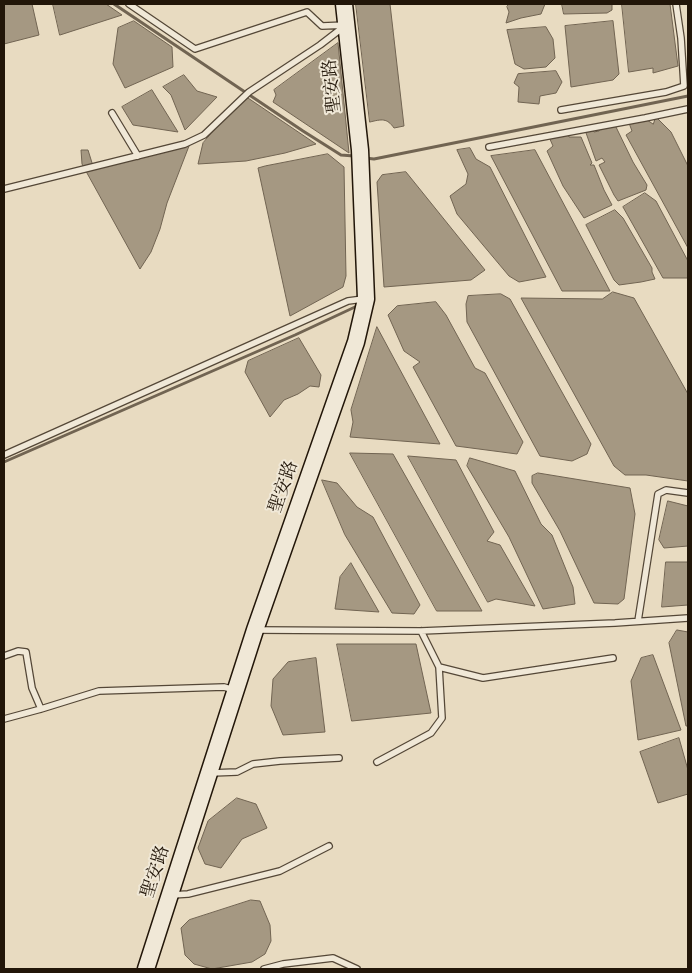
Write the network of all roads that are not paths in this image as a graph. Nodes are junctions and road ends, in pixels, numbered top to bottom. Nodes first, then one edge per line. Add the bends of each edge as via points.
1 (129, 4) edge
2 (344, 4) edge
3 (676, 4) edge
4 (346, 24) junction
5 (688, 109) edge
6 (561, 110) dead end
7 (112, 113) dead end
8 (489, 146) dead end
9 (138, 156) junction
10 (4, 189) edge
11 (366, 299) junction
12 (4, 455) edge
13 (688, 493) edge
14 (688, 618) edge
15 (638, 621) junction
16 (255, 630) junction
17 (421, 631) junction
18 (4, 656) edge
19 (613, 658) dead end
20 (439, 667) junction
21 (236, 691) junction
22 (41, 709) junction
23 (4, 719) edge
24 (340, 758) dead end
25 (377, 762) dead end
26 (209, 774) junction
27 (329, 846) dead end
28 (170, 894) junction
29 (146, 969) edge
30 (264, 969) edge
31 (357, 969) edge

1 - 4 lane via 196,49 308,12 322,26
2 - 4 street, 聖安路
3 - 6 lane via 684,86
4 - 9 lane via 249,92 204,135 185,144
4 - 11 street, 聖安路 via 360,150
5 - 8 lane
7 - 9 lane
9 - 10 lane
11 - 12 lane via 348,301
11 - 16 street, 聖安路 via 356,342
13 - 15 lane via 666,490 658,494
14 - 15 lane
15 - 17 lane
16 - 17 lane
16 - 21 street, 聖安路
17 - 20 lane
18 - 22 lane via 26,652 32,688
19 - 20 lane via 483,678
20 - 25 lane via 442,718 431,733
21 - 22 lane via 224,687 99,690
21 - 26 street, 聖安路
22 - 23 lane
24 - 26 lane via 253,764 237,772
26 - 28 street, 聖安路
27 - 28 lane via 280,871 188,894
28 - 29 street, 聖安路
30 - 31 lane via 333,958

